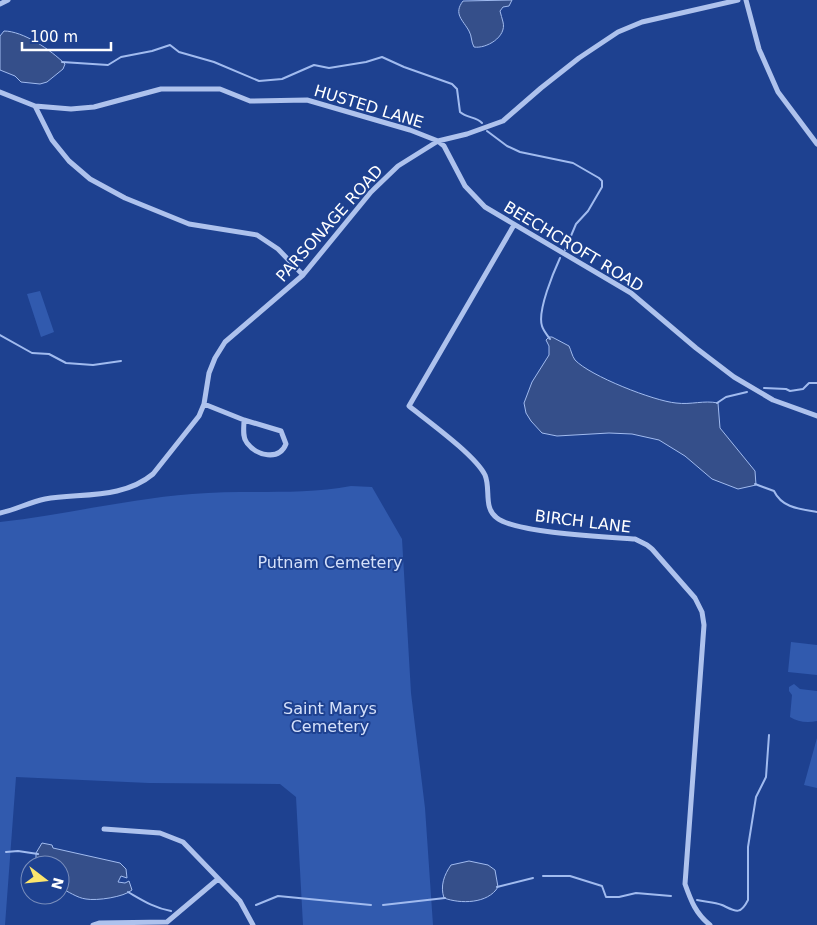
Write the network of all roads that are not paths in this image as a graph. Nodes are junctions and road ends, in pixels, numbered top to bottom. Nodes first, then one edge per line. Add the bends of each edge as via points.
1 (8, 0) edge
2 (738, 0) edge
3 (746, 0) edge
4 (0, 4) edge
5 (0, 92) edge
6 (35, 106) junction
7 (438, 141) junction
8 (817, 144) edge
9 (514, 225) junction
10 (303, 275) junction
11 (204, 404) junction
12 (817, 416) edge
13 (244, 420) junction
14 (0, 513) edge
15 (104, 829) dead end
16 (218, 879) junction
17 (93, 925) edge
18 (253, 925) edge
19 (710, 925) edge

1 - 4 street
2 - 7 street, PARSONAGE ROAD via 642,22 618,32 578,58 503,121
3 - 8 street via 759,49 778,92
5 - 6 street, HUSTED LANE
6 - 7 street, HUSTED LANE via 94,107 161,89 220,89 250,100 307,100
6 - 10 street via 52,140 90,179 125,198 189,224 258,235 278,249
7 - 9 street, BEECHCROFT ROAD via 444,146 465,186 485,207
7 - 10 street, PARSONAGE ROAD via 398,166 371,192
9 - 12 street, BEECHCROFT ROAD via 631,293 734,377 773,400
9 - 19 street, BIRCH LANE via 409,406 478,464 486,477 489,506 495,517 503,522 546,531 641,541 695,598 704,625 685,884 692,904
10 - 11 street, PARSONAGE ROAD via 225,342 209,373
11 - 13 street
11 - 14 street, PARSONAGE ROAD via 188,431 144,482 115,492 43,500
13 - 13 street via 281,431 286,444 284,450 276,455 255,450 246,442
15 - 16 street via 160,833 183,842
16 - 17 street via 166,922
16 - 18 street via 240,901

